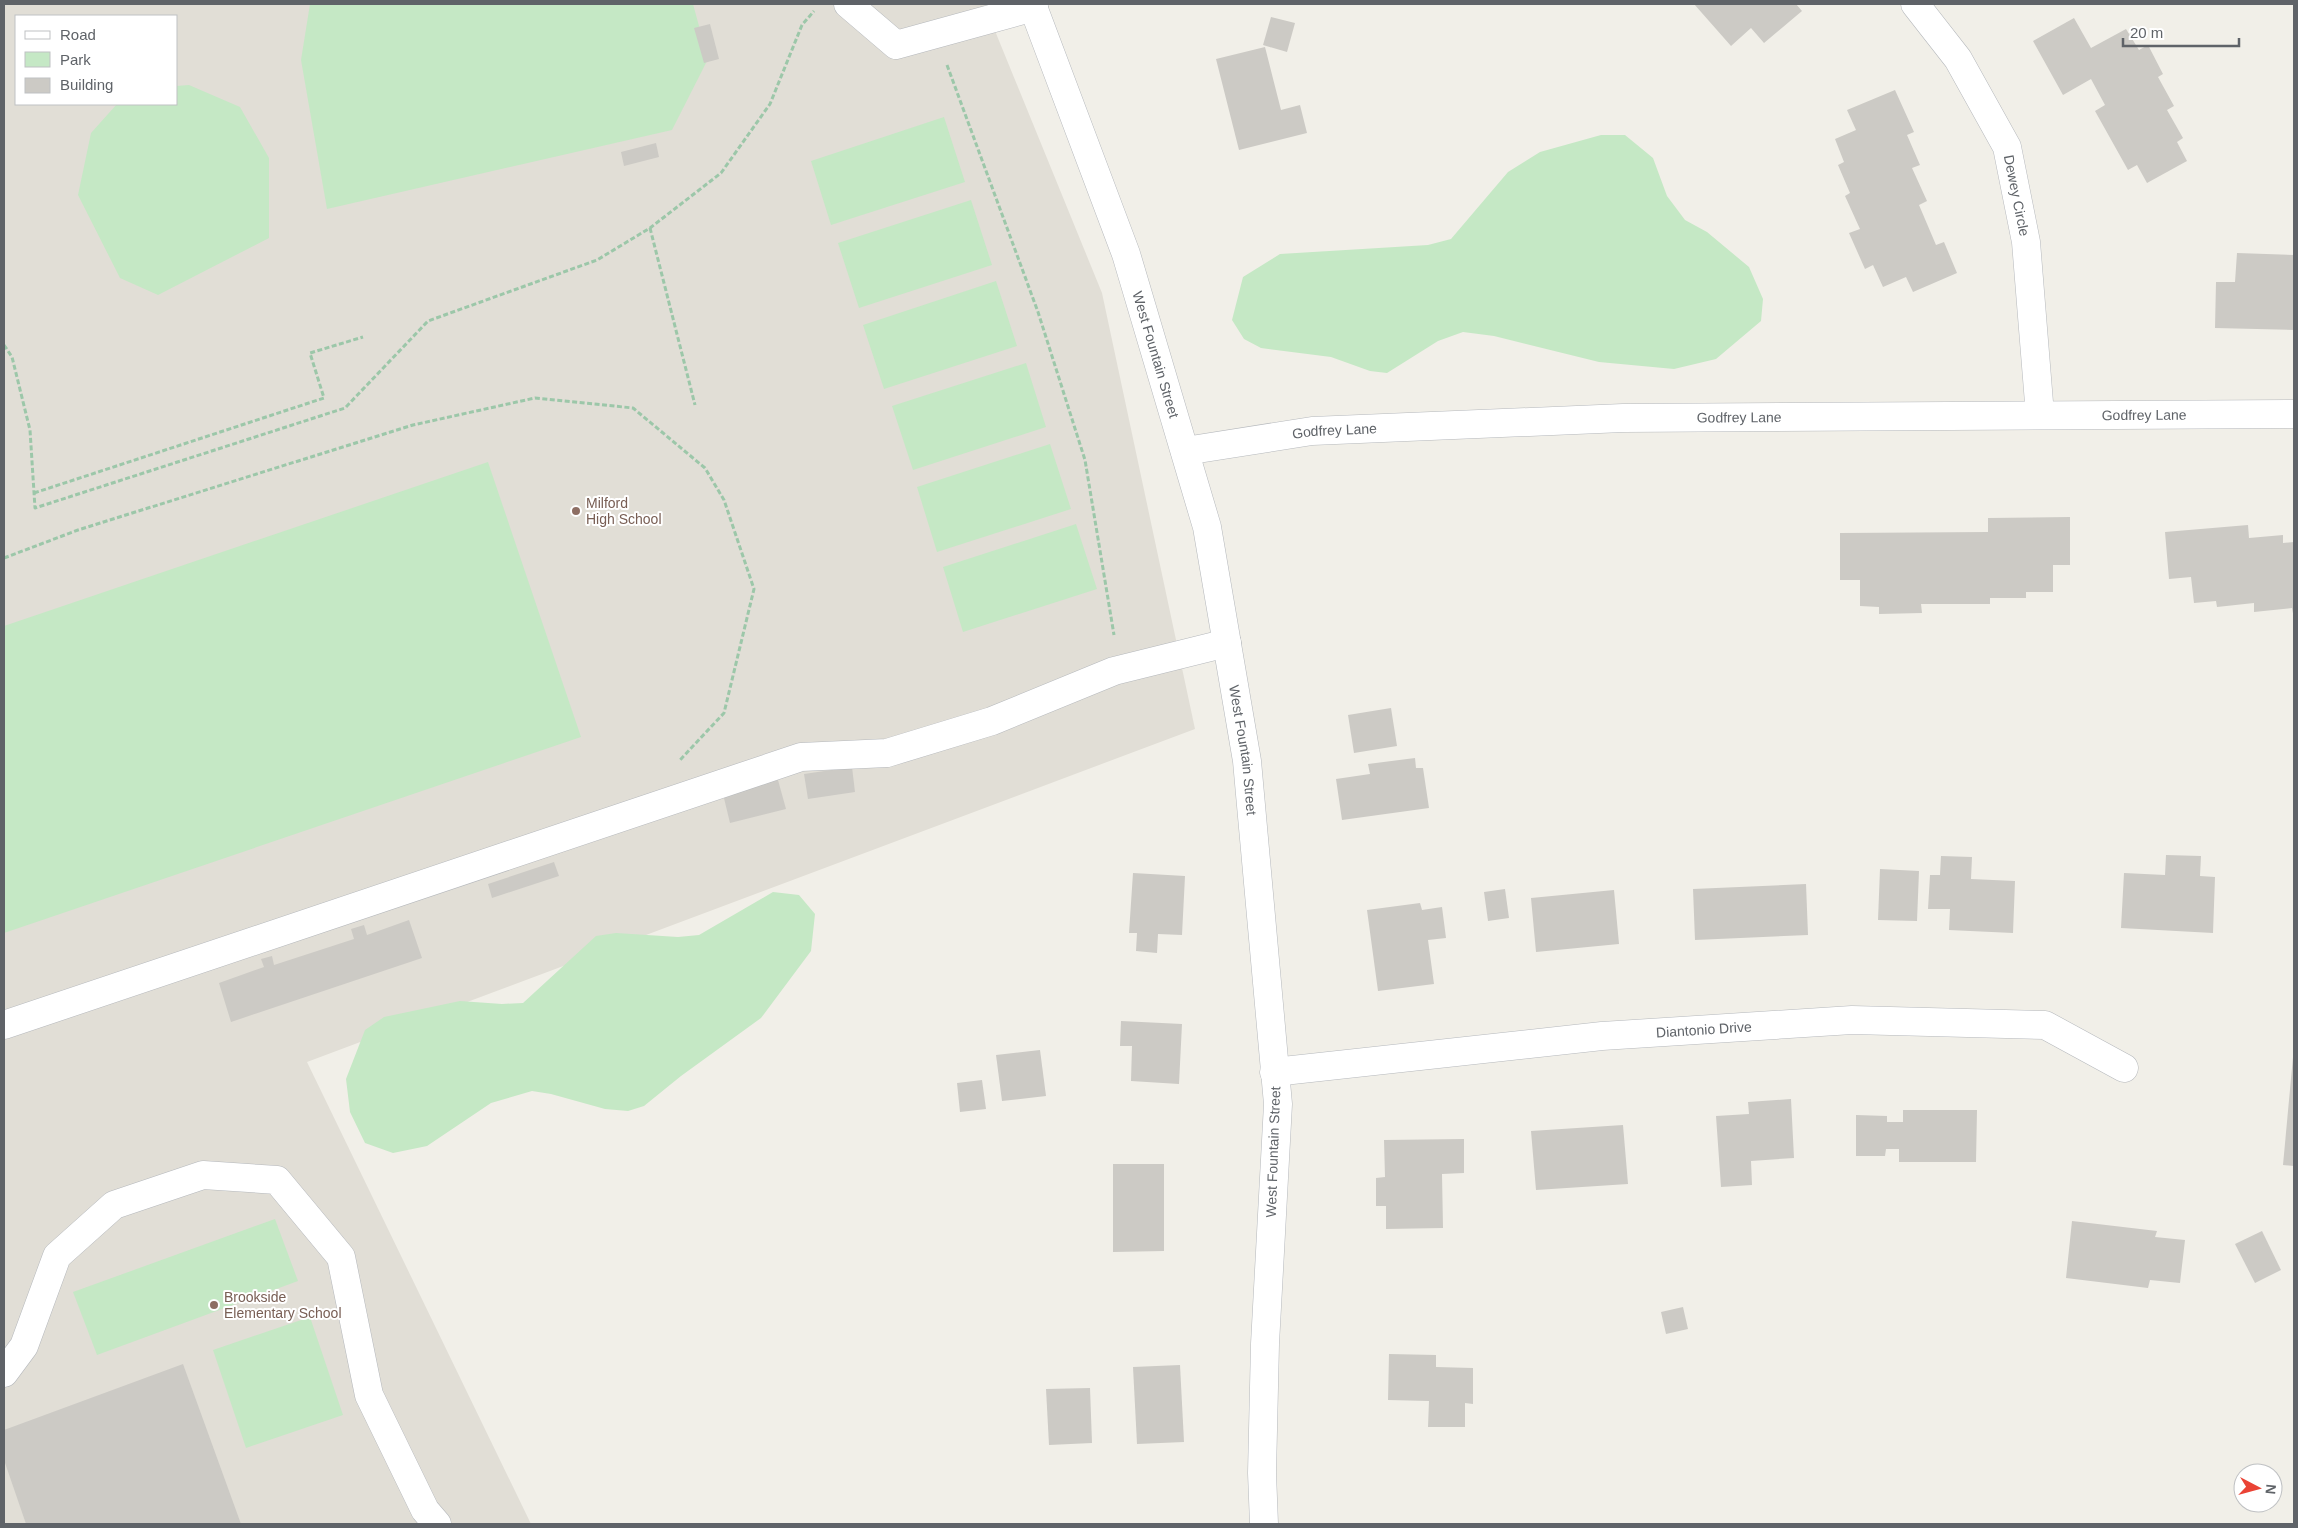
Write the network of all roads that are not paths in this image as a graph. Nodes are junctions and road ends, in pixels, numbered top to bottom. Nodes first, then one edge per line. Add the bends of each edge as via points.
1 (848, 4) edge
2 (1915, 4) edge
3 (1033, 5) edge
4 (2294, 414) edge
5 (2040, 415) junction
6 (1185, 451) junction
7 (1227, 643) junction
8 (4, 1025) edge
9 (2124, 1068) dead end
10 (1274, 1072) junction
11 (4, 1372) edge
12 (437, 1524) edge
13 (1264, 1524) edge

1 - 3 street via 896,45
2 - 5 street, Dewey Circle via 1958,59 2007,147 2026,242
3 - 6 street, West Fountain Street via 1126,254
4 - 5 street, Godfrey Lane
5 - 6 street, Godfrey Lane via 1604,418 1312,431
6 - 7 street, West Fountain Street via 1207,527
7 - 8 street via 1120,669 992,722 887,753 801,757
7 - 10 street, West Fountain Street via 1247,761
9 - 10 street, Diantonio Drive via 2045,1025 1852,1020 1602,1036
10 - 13 street, West Fountain Street via 1278,1104 1265,1344
11 - 12 street via 24,1346 57,1256 114,1204 203,1175 277,1180 341,1257 369,1395 424,1510

